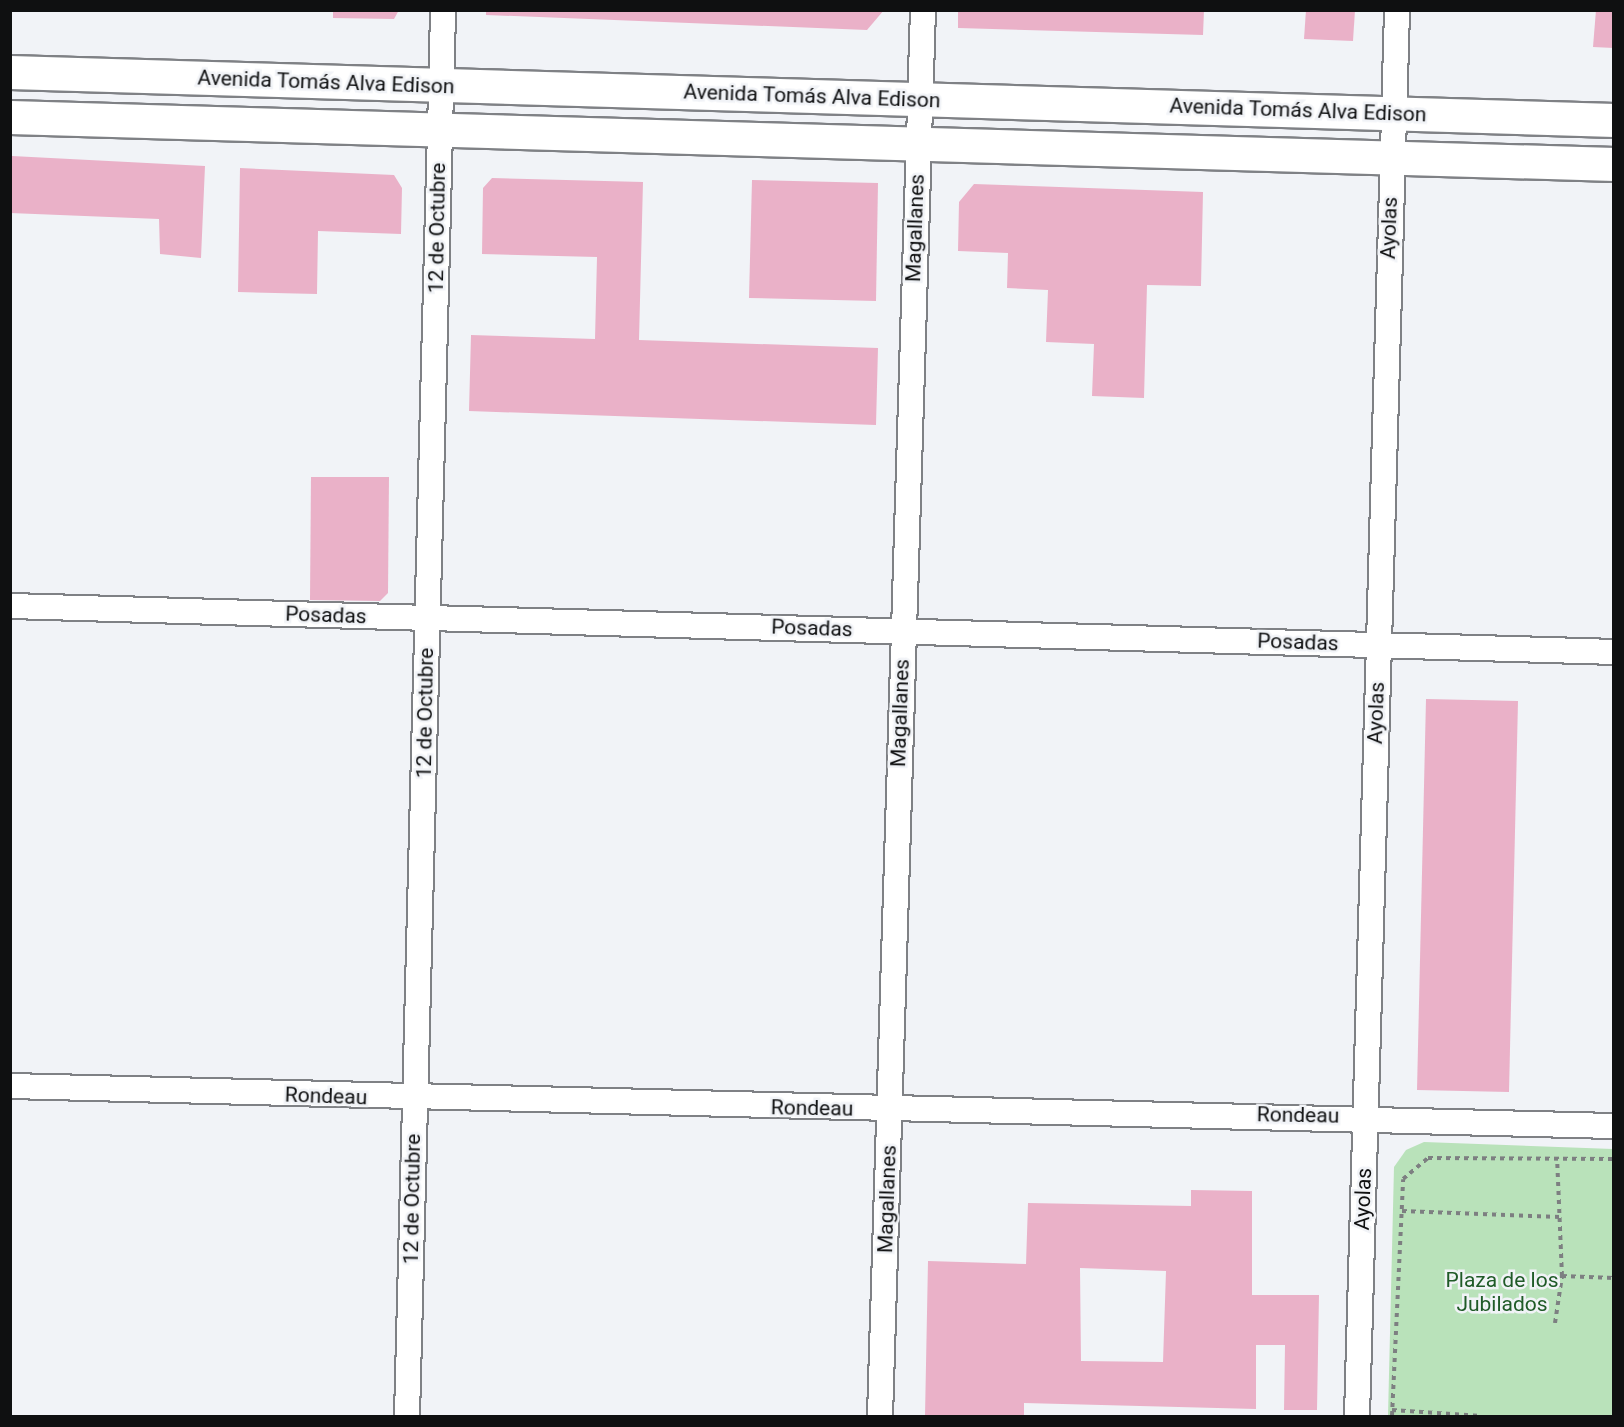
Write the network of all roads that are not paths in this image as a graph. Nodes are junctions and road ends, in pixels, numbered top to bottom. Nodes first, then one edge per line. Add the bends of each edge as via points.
1 (443, 10) edge
2 (922, 10) edge
3 (1397, 10) edge
4 (10, 72) edge
5 (441, 85) junction
6 (919, 99) junction
7 (1393, 113) junction
8 (10, 117) edge
9 (1614, 120) edge
10 (440, 130) junction
11 (918, 144) junction
12 (1391, 158) junction
13 (1614, 164) edge
14 (10, 606) edge
15 (428, 618) junction
16 (902, 631) junction
17 (1378, 645) junction
18 (1614, 652) edge
19 (10, 1086) edge
20 (415, 1099) junction
21 (889, 1110) junction
22 (1365, 1116) junction
23 (1614, 1126) edge
24 (407, 1416) edge
25 (880, 1416) edge
26 (1357, 1416) edge

1 - 5 street, 12 de Octubre
2 - 6 street, Magallanes
3 - 7 street, Ayolas
4 - 5 main road, Avenida Tomás Alva Edison
5 - 6 main road, Avenida Tomás Alva Edison
5 - 10 street, 12 de Octubre
6 - 7 main road, Avenida Tomás Alva Edison
6 - 11 street, Magallanes
7 - 9 main road, Avenida Tomás Alva Edison
7 - 12 street, Ayolas
8 - 10 main road, Avenida Tomás Alva Edison
10 - 11 main road, Avenida Tomás Alva Edison
10 - 15 street, 12 de Octubre
11 - 12 main road, Avenida Tomás Alva Edison
11 - 16 street, Magallanes
12 - 13 main road, Avenida Tomás Alva Edison
12 - 17 street, Ayolas
14 - 15 street, Posadas
15 - 16 street, Posadas
15 - 20 street, 12 de Octubre
16 - 17 street, Posadas
16 - 21 street, Magallanes
17 - 18 street, Posadas
17 - 22 street, Ayolas
19 - 20 street, Rondeau
20 - 21 street, Rondeau
20 - 24 street, 12 de Octubre
21 - 22 street, Rondeau
21 - 25 street, Magallanes
22 - 23 street, Rondeau
22 - 26 street, Ayolas

